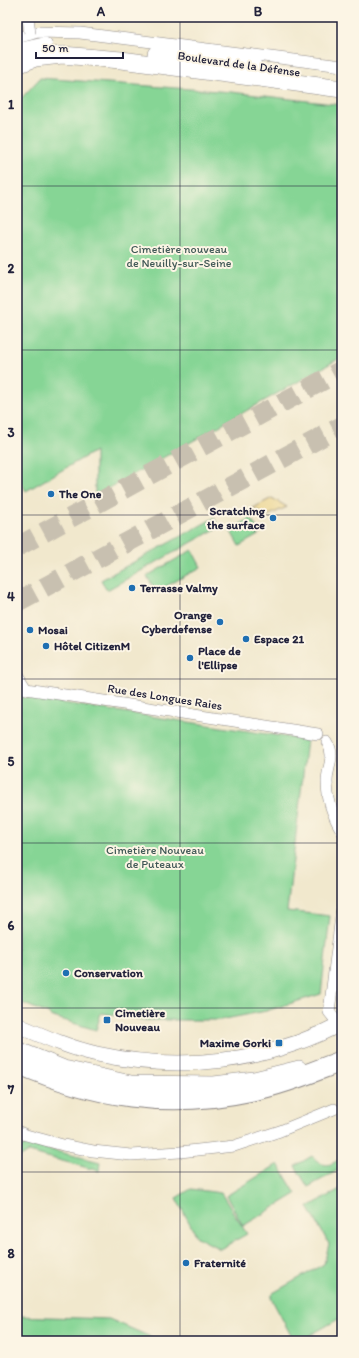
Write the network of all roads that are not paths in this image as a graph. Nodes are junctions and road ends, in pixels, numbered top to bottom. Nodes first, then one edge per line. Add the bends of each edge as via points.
1 (28, 17) edge
2 (30, 34) junction
3 (17, 38) edge
4 (17, 52) edge
5 (17, 65) edge
6 (342, 66) edge
7 (342, 78) edge
8 (342, 89) edge
9 (17, 674) edge
10 (318, 734) dead end
11 (327, 742) dead end
12 (342, 830) edge
13 (342, 908) edge
14 (17, 1025) edge
15 (341, 1025) edge
16 (17, 1049) edge
17 (342, 1058) edge
18 (17, 1063) edge
19 (337, 1107) edge
20 (17, 1131) edge

1 - 2 street, bridge
2 - 3 street
2 - 6 street via 80,33
4 - 7 main road, Boulevard de la Défense via 62,45 197,57
5 - 8 main road via 35,58 62,55
9 - 10 street, Rue des Longues Raies via 26,689
11 - 12 street via 332,752 327,776 329,799
13 - 15 street via 330,1012
14 - 15 street via 96,1054 166,1063 203,1062 257,1055 300,1042
16 - 17 street via 64,1068 131,1083 214,1084 254,1079
17 - 18 highway via 274,1085 251,1091 181,1100 135,1098 96,1091 64,1082
19 - 20 street via 280,1131 234,1146 180,1152 131,1155 93,1151

